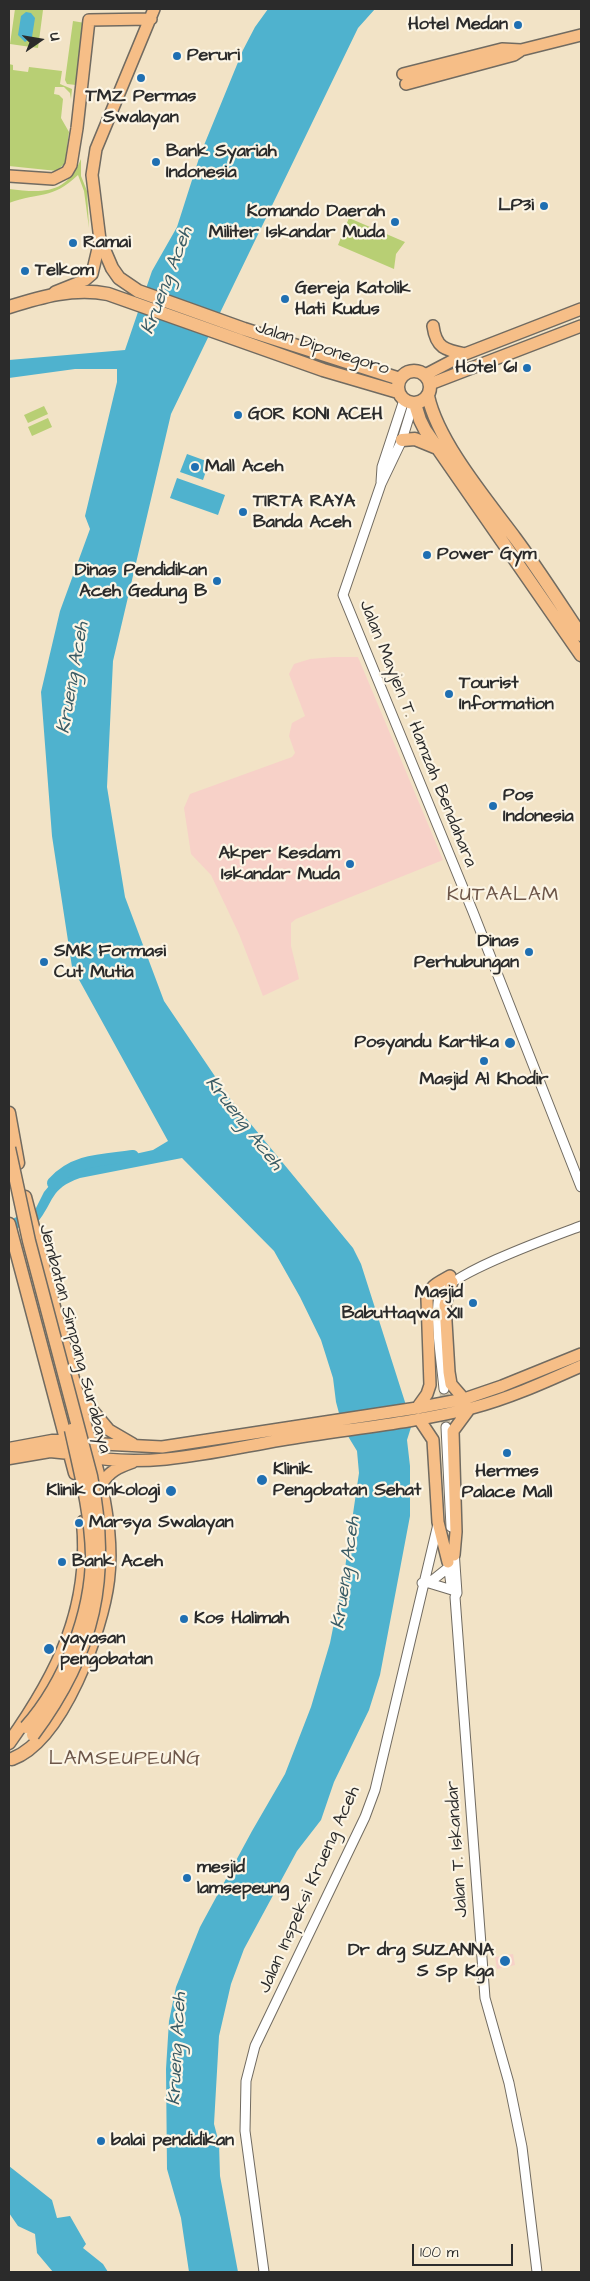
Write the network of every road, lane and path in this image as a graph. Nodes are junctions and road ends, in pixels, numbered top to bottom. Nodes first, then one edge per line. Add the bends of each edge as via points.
1 (153, 14) edge
2 (581, 35) edge
3 (404, 79) dead end
4 (75, 147) junction
5 (96, 149) junction
6 (9, 176) edge
7 (100, 240) junction
8 (50, 295) junction
9 (137, 297) junction
10 (9, 307) edge
11 (581, 308) edge
12 (433, 326) dead end
13 (581, 326) edge
14 (240, 334) junction
15 (465, 354) junction
16 (400, 379) junction
17 (427, 385) junction
18 (407, 400) junction
19 (402, 440) junction
20 (439, 449) junction
21 (381, 484) junction
22 (581, 635) edge
23 (581, 655) edge
24 (9, 1114) edge
25 (9, 1148) edge
26 (9, 1186) edge
27 (581, 1187) edge
28 (9, 1224) edge
29 (581, 1226) edge
30 (451, 1279) junction
31 (581, 1354) edge
32 (581, 1366) edge
33 (442, 1389) tunnel mouth
34 (77, 1392) junction
35 (467, 1404) junction
36 (416, 1414) junction
37 (443, 1427) tunnel mouth
38 (90, 1444) junction
39 (138, 1446) junction
40 (207, 1446) junction
41 (68, 1447) junction
42 (9, 1449) edge
43 (9, 1458) edge
44 (94, 1458) junction
45 (140, 1460) junction
46 (101, 1485) junction
47 (438, 1522) junction
48 (450, 1561) junction
49 (426, 1583) junction
50 (455, 1592) junction
51 (30, 1731) junction
52 (9, 1744) edge
53 (10, 1760) edge
54 (264, 2272) edge
55 (538, 2272) edge

1 - 4 main road via 89,20
1 - 5 main road
2 - 3 main road
4 - 5 main road
4 - 6 main road via 71,165 59,177
5 - 7 main road via 92,174
7 - 8 main road via 92,274 86,280
7 - 9 highway via 112,268
8 - 9 highway via 93,291
8 - 10 highway
9 - 14 highway
11 - 15 main road
12 - 15 main road via 441,347
13 - 17 main road
14 - 16 highway
14 - 18 highway, Jalan Diponegoro via 323,370
15 - 17 main road
16 - 17 highway via 410,372 420,372
16 - 18 highway
17 - 18 highway via 422,401
17 - 22 highway via 432,414 452,450
18 - 19 street, Jalan Mayjen T. Hamzah Bendahara
18 - 20 highway
18 - 21 street via 382,467
19 - 20 highway via 415,439
19 - 21 street, Jalan Mayjen T. Hamzah Bendahara
20 - 23 highway
21 - 27 street, Jalan Mayjen T. Hamzah Bendahara via 342,595 473,912
24 - 34 highway via 27,1205
25 - 51 highway, Jembatan Simpang Surabaya, bridge via 29,1242 91,1476 101,1549 94,1608 81,1652 50,1713
26 - 51 highway, Jembatan Simpang Surabaya, bridge via 83,1481 92,1556 84,1611 69,1659
28 - 41 highway
29 - 30 street
30 - 33 street via 439,1297
30 - 35 main road via 445,1305 449,1372 451,1384
30 - 36 main road via 429,1290 430,1385
31 - 35 main road
32 - 35 main road via 527,1390
34 - 38 highway
34 - 39 main road via 109,1430
35 - 36 main road
35 - 48 main road via 453,1431 456,1532
36 - 40 main road
36 - 47 main road via 433,1440
37 - 48 street via 443,1511
38 - 39 main road
38 - 41 main road
38 - 44 highway
39 - 40 main road
40 - 45 main road via 162,1460
41 - 42 highway via 52,1441
41 - 43 highway
41 - 44 main road
41 - 52 highway via 83,1512 84,1578 66,1645 54,1672
44 - 45 main road
44 - 46 highway
45 - 46 main road via 112,1471
46 - 53 highway via 109,1529 109,1556 108,1580 97,1629 76,1683 60,1712 28,1751
47 - 48 main road
47 - 49 street, Jalan Inspeksi Krueng Aceh
48 - 49 street
48 - 50 street
48 - 50 street
49 - 50 street
49 - 54 street, Jalan Inspeksi Krueng Aceh via 375,1790 255,2046 246,2082 245,2131
50 - 55 street, Jalan T. Iskandar via 485,1998 509,2083 522,2147
51 - 52 highway
51 - 53 highway

